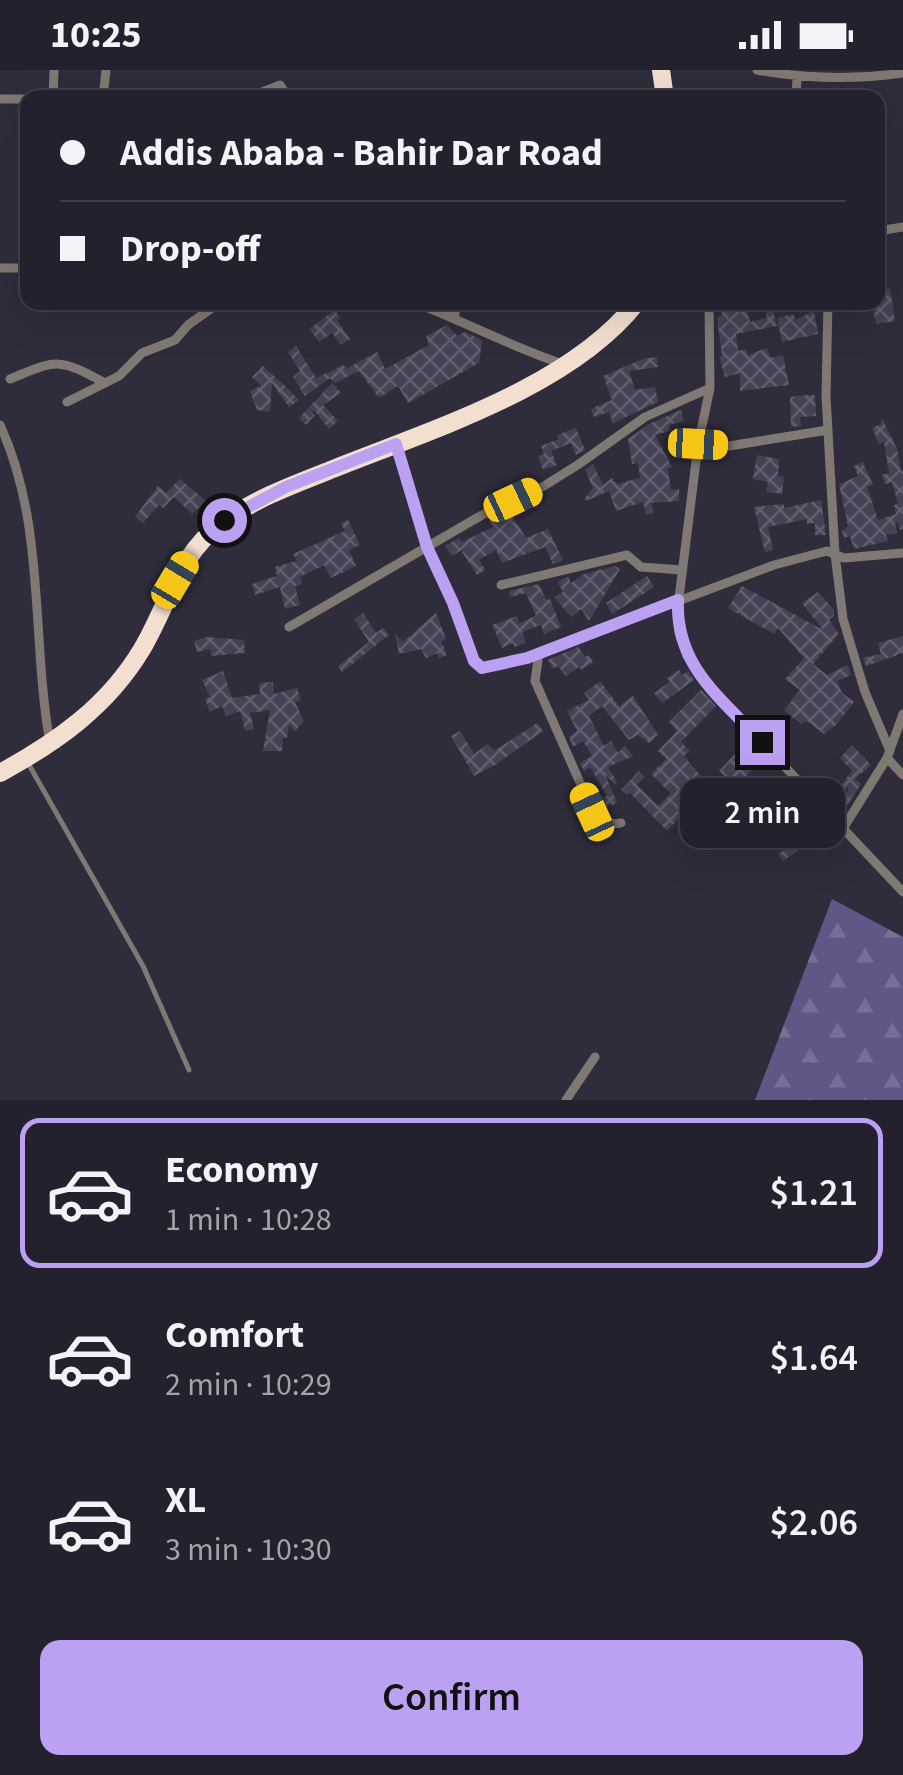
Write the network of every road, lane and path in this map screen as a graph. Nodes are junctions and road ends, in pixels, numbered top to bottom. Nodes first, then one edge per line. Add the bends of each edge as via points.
1 (757, 70) edge
2 (881, 73) edge
3 (903, 73) edge
4 (792, 75) edge
5 (210, 310) edge
6 (434, 310) edge
7 (455, 310) edge
8 (630, 310) edge
9 (709, 310) edge
10 (828, 310) edge
11 (455, 318) junction
12 (566, 366) junction
13 (10, 379) dead end
14 (105, 383) junction
15 (710, 388) junction
16 (68, 402) dead end
17 (0, 425) edge
18 (828, 430) junction
19 (396, 444) junction
20 (698, 444) junction
21 (427, 547) junction
22 (903, 553) edge
23 (836, 554) junction
24 (682, 570) junction
25 (501, 585) dead end
26 (678, 600) junction
27 (289, 627) dead end
28 (539, 653) junction
29 (903, 714) edge
30 (50, 743) junction
31 (888, 754) junction
32 (26, 758) junction
33 (0, 772) edge
34 (903, 776) edge
35 (621, 823) dead end
36 (844, 827) junction
37 (903, 892) edge
38 (595, 1057) dead end
39 (189, 1070) dead end
40 (566, 1100) edge

1 - 4 street
2 - 3 street
2 - 4 street
5 - 14 street
6 - 11 street
7 - 11 street
8 - 12 highway
9 - 15 street
10 - 18 street
11 - 12 street
12 - 19 highway
13 - 14 street via 53,361
14 - 16 street
15 - 20 street
15 - 21 street via 644,417 579,464
17 - 30 street via 32,532 40,687
18 - 20 street via 729,446
18 - 23 street
19 - 21 street
19 - 30 highway via 260,500 211,531 175,580 133,662 86,718
20 - 24 street
21 - 27 street
21 - 28 street via 474,661 482,668
22 - 23 street
23 - 26 street via 774,564
23 - 31 street via 843,619
24 - 25 street via 640,568 626,555
24 - 26 street
26 - 28 street
26 - 36 street via 679,633 705,682
28 - 35 street via 535,681 592,812 600,825
29 - 31 street
30 - 32 highway
31 - 34 street
31 - 36 street
32 - 33 highway
32 - 39 lane via 116,914
36 - 37 street
38 - 40 street

